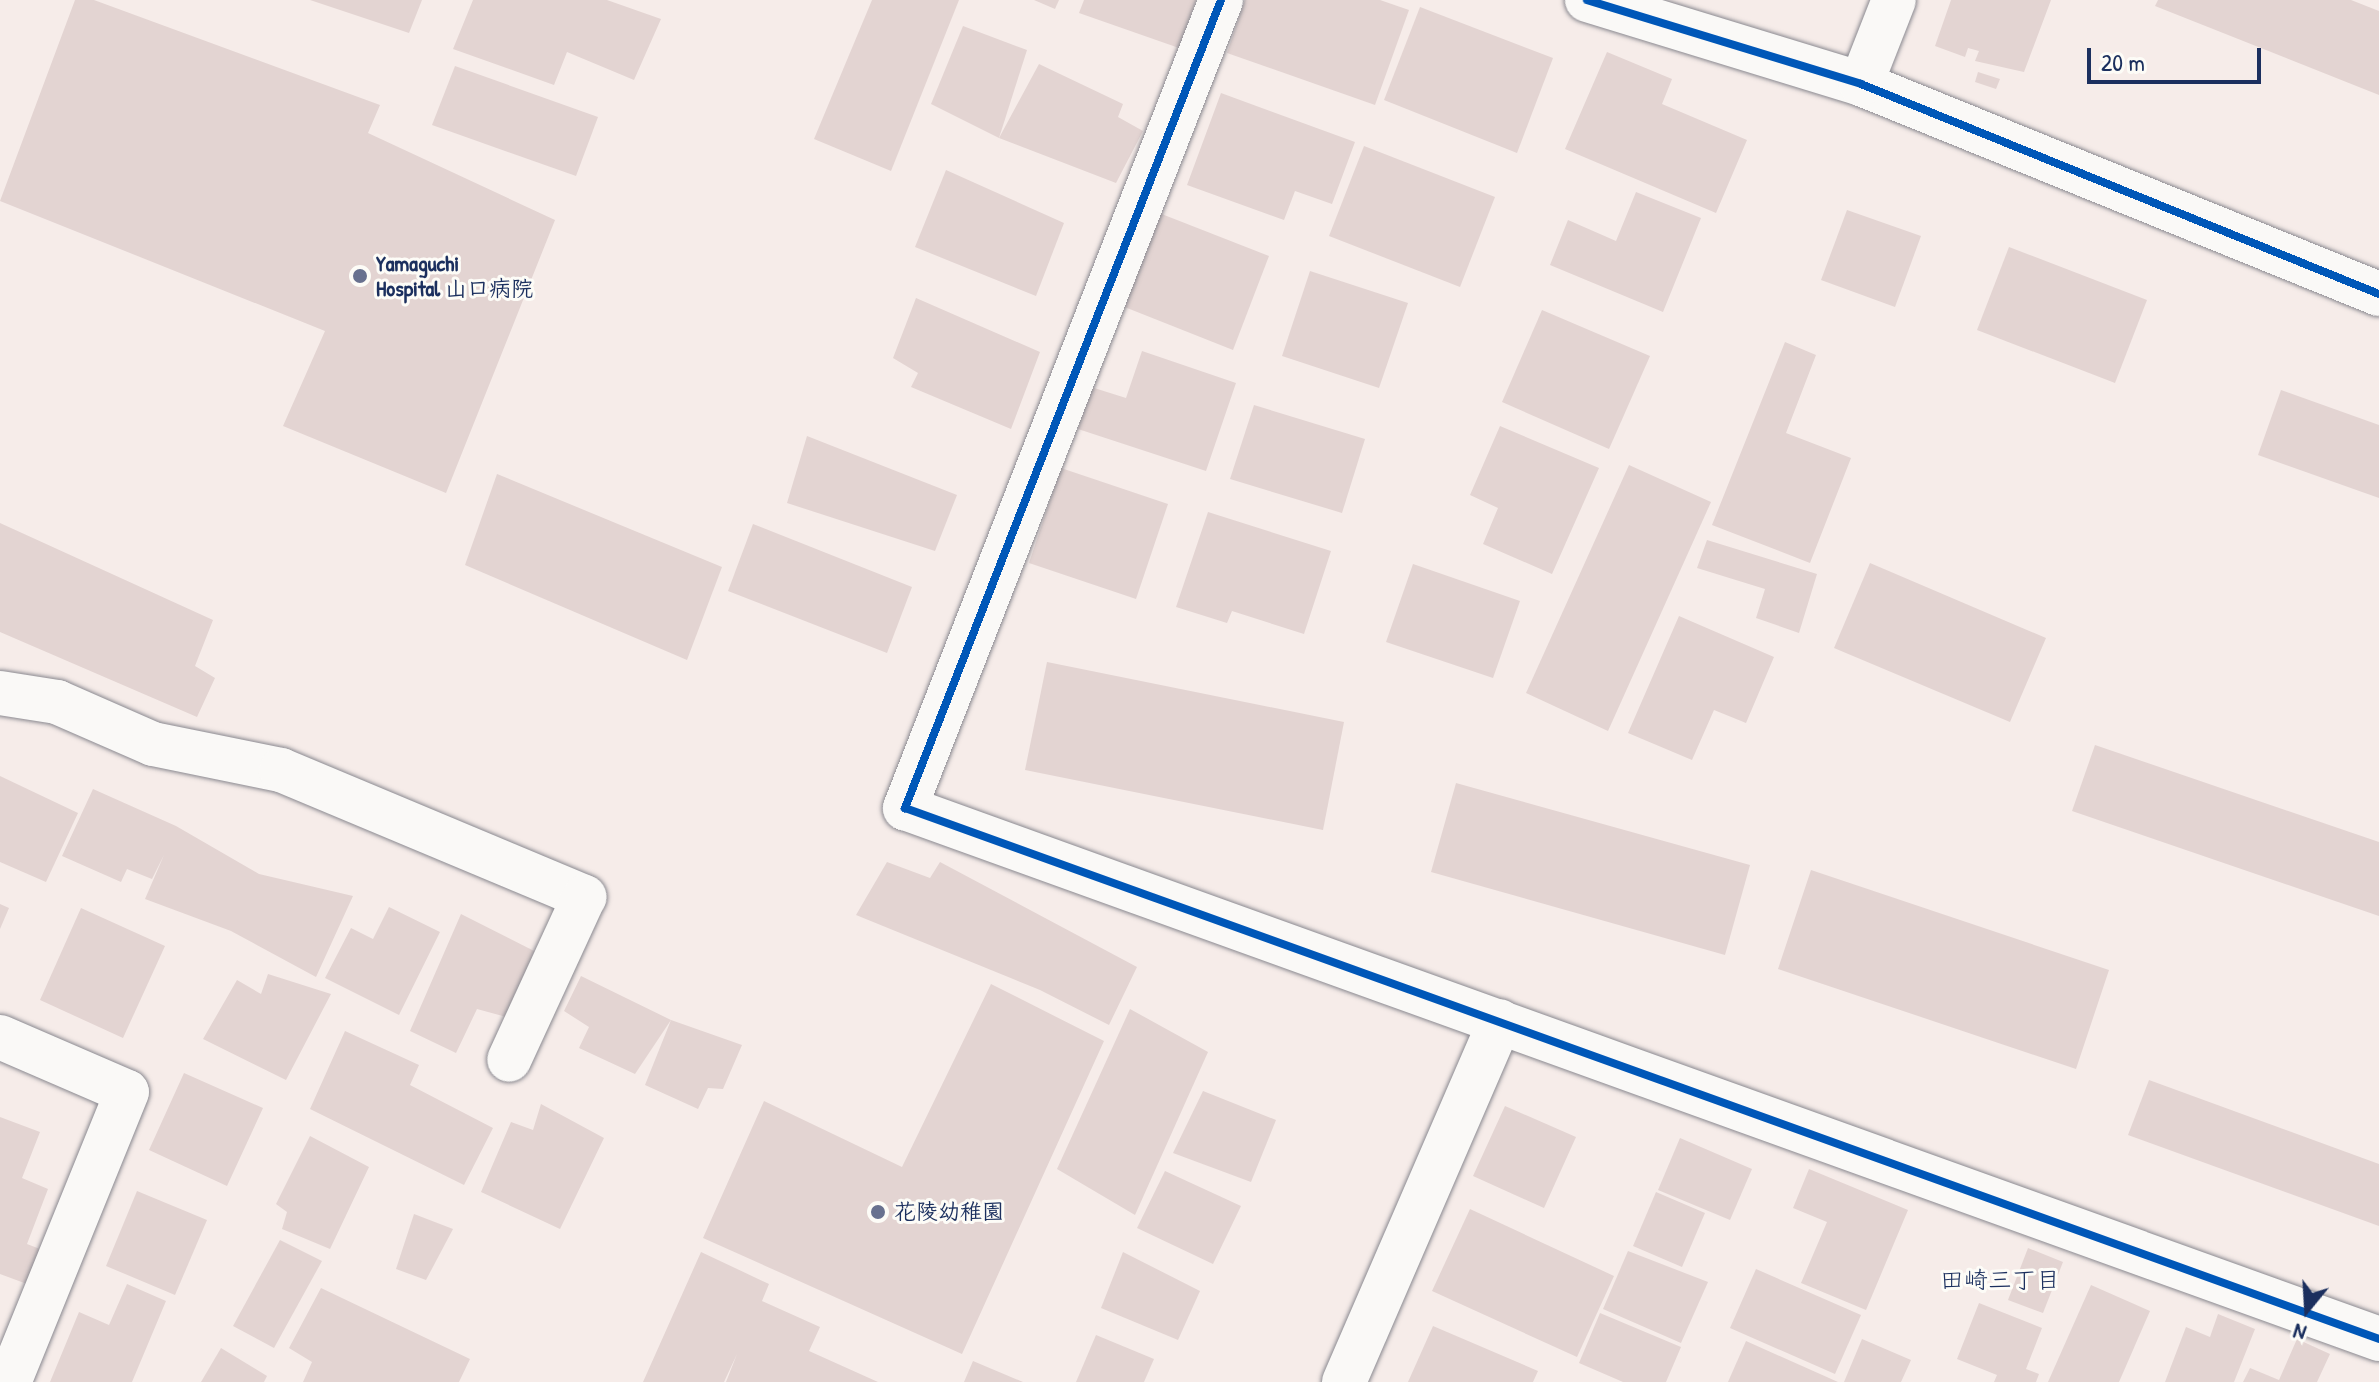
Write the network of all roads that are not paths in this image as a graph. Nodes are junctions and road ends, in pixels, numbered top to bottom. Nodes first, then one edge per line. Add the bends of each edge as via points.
1 (1221, 0) edge
2 (1587, 0) edge
3 (1894, 0) edge
4 (1861, 84) junction
5 (2379, 294) edge
6 (0, 693) edge
7 (1500, 1021) junction
8 (0, 1037) edge
9 (509, 1060) dead end
10 (2379, 1339) edge
11 (9, 1382) edge
12 (1344, 1382) edge

1 - 7 street via 905,808
2 - 4 street
3 - 4 street
4 - 5 street
6 - 9 street via 57,702 153,744 281,770 584,897
7 - 10 street
7 - 12 street
8 - 11 street via 127,1092

